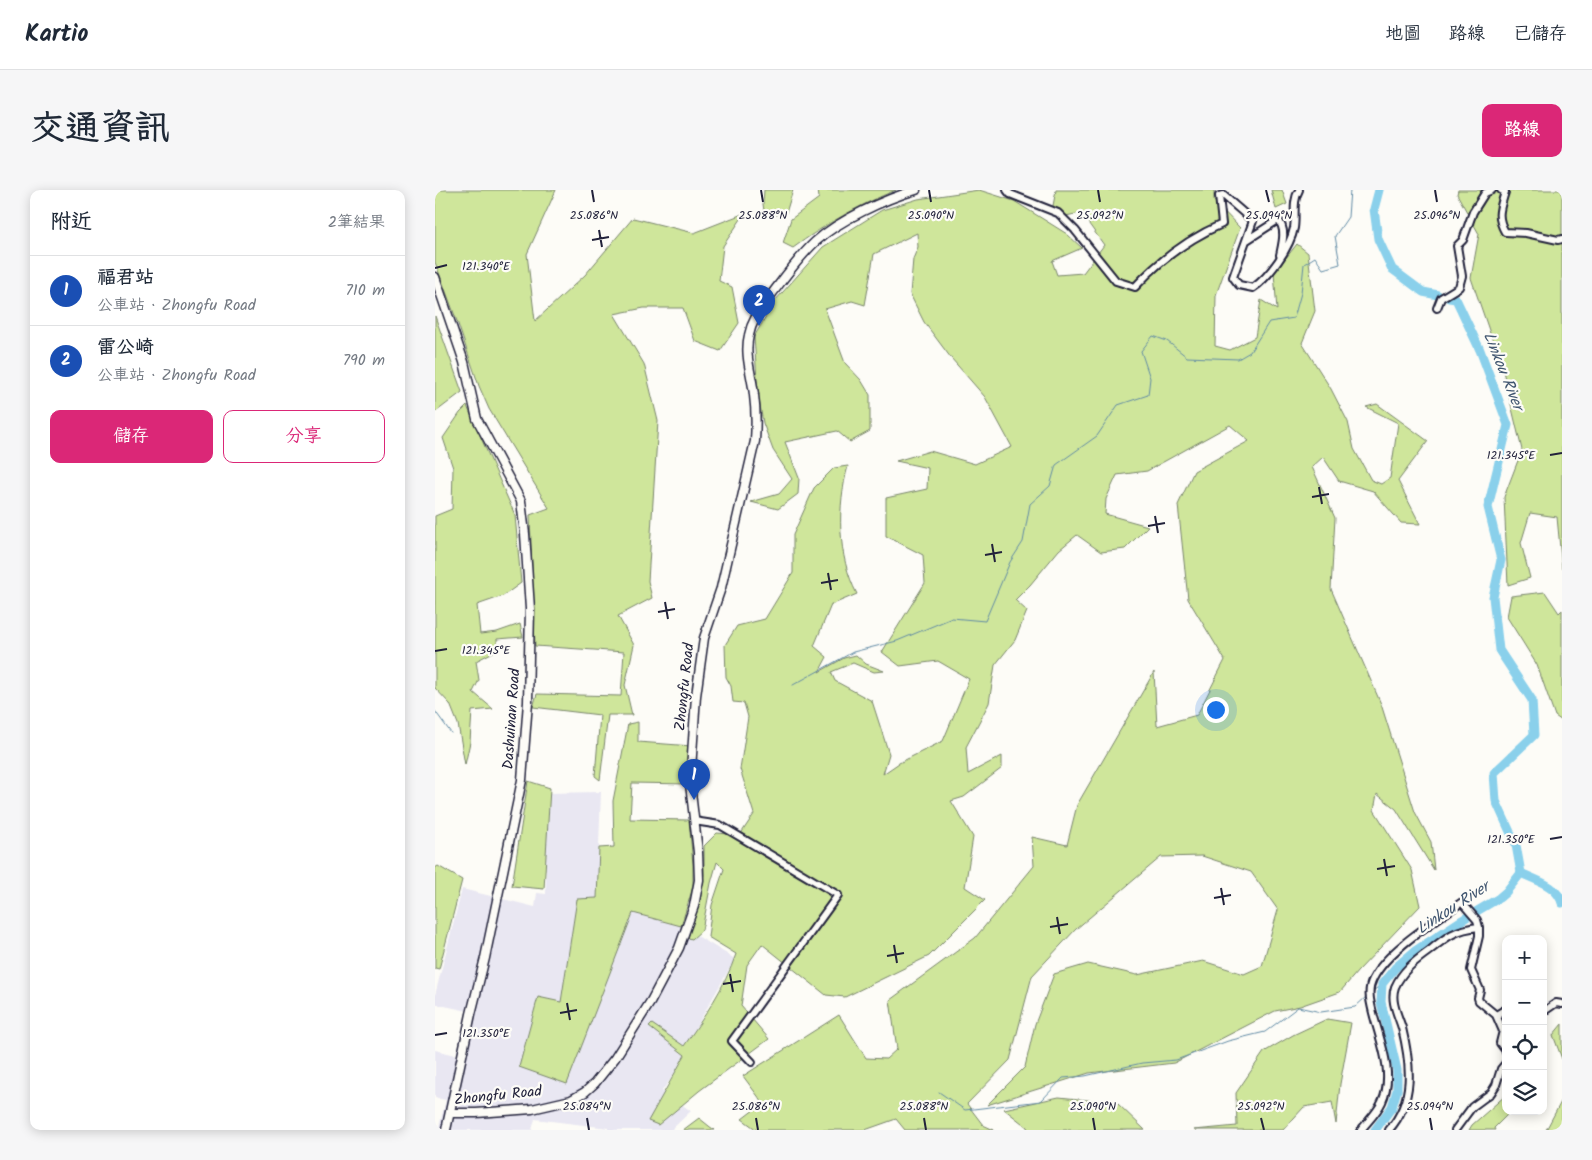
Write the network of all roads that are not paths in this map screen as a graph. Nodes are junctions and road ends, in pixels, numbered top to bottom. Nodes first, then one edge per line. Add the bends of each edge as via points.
1 (916, 190) edge
2 (1007, 190) edge
3 (1299, 190) edge
4 (1492, 190) edge
5 (1501, 190) edge
6 (1562, 239) edge
7 (1247, 240) junction
8 (1279, 260) junction
9 (435, 276) edge
10 (1437, 308) dead end
11 (694, 821) junction
12 (1478, 924) junction
13 (1562, 1004) edge
14 (1547, 1009) edge
15 (1502, 1011) edge
16 (1495, 1015) junction
17 (1502, 1029) edge
18 (752, 1062) dead end
19 (1502, 1068) edge
20 (450, 1113) junction
21 (446, 1130) edge
22 (1361, 1130) edge
23 (1389, 1130) edge
24 (1455, 1130) edge

1 - 11 street, Zhongfu Road via 862,212 814,243 776,288 754,319 748,336 755,441 721,588 704,638 691,774
2 - 7 street via 1058,213 1116,280 1135,287 1191,239 1222,224 1219,196 1223,195 1253,221
3 - 8 street via 1295,196 1294,228
4 - 10 street via 1485,193 1473,212 1463,240 1457,246 1463,276 1459,287 1441,298
5 - 6 street via 1505,192 1498,214 1505,232
7 - 8 street via 1278,220 1283,231
7 - 8 street via 1233,277 1239,285 1253,288
9 - 20 street, Dashuinan Road via 464,362 477,419 521,501 530,609 522,780
11 - 18 street via 720,825 838,894 732,1041
11 - 20 street, Zhongfu Road via 699,880 694,906 679,948 615,1058 595,1083 571,1100 532,1109
12 - 16 street via 1479,936 1471,970 1480,990 1479,1001
12 - 22 street via 1463,903 1395,952 1373,980 1369,990 1370,1001 1387,1079 1382,1102
12 - 23 street via 1449,935 1408,968 1395,989 1393,1002 1401,1028 1409,1081 1405,1106
13 - 14 street via 1557,1003
15 - 16 street
16 - 17 street
19 - 24 street via 1491,1093 1472,1107
20 - 21 street, Zhongfu Road

